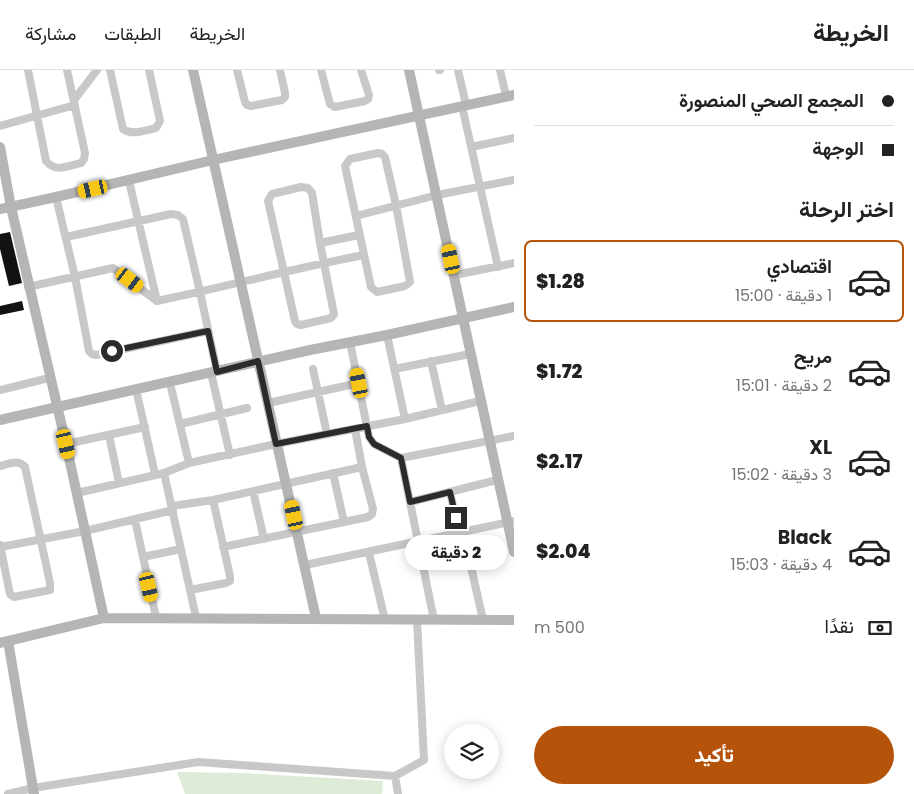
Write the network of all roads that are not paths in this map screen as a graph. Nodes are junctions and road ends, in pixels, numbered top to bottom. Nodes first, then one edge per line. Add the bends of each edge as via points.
1 (28, 70) edge
2 (67, 70) edge
3 (97, 70) edge
4 (110, 70) edge
5 (149, 70) edge
6 (193, 70) edge
7 (237, 70) edge
8 (280, 70) edge
9 (321, 70) edge
10 (361, 70) edge
11 (409, 70) edge
12 (458, 70) edge
13 (500, 70) edge
14 (510, 96) edge
15 (74, 103) junction
16 (464, 106) junction
17 (419, 115) junction
18 (38, 116) junction
19 (0, 126) edge
20 (514, 138) edge
21 (0, 147) edge
22 (471, 147) junction
23 (214, 160) junction
24 (129, 180) junction
25 (514, 180) edge
26 (480, 186) junction
27 (437, 195) junction
28 (56, 198) junction
29 (396, 205) junction
30 (11, 207) junction
31 (0, 209) edge
32 (356, 216) junction
33 (139, 222) junction
34 (359, 235) junction
35 (66, 237) junction
36 (320, 243) junction
37 (364, 255) junction
38 (324, 262) junction
39 (514, 263) edge
40 (498, 267) junction
41 (284, 272) junction
42 (454, 275) junction
43 (75, 277) junction
44 (241, 283) junction
45 (28, 286) junction
46 (200, 292) junction
47 (157, 301) junction
48 (514, 307) edge
49 (462, 318) junction
50 (208, 331) junction
51 (387, 335) junction
52 (350, 342) junction
53 (470, 354) junction
54 (258, 361) junction
55 (432, 362) junction
56 (313, 369) dead end
57 (394, 369) junction
58 (214, 372) junction
59 (50, 378) junction
60 (170, 383) junction
61 (359, 383) junction
62 (136, 389) junction
63 (0, 390) edge
64 (319, 392) junction
65 (480, 400) junction
66 (268, 403) junction
67 (57, 408) junction
68 (247, 408) dead end
69 (442, 410) junction
70 (221, 414) junction
71 (405, 419) junction
72 (0, 420) edge
73 (180, 424) junction
74 (367, 426) junction
75 (145, 427) junction
76 (354, 429) junction
77 (328, 434) junction
78 (110, 435) junction
79 (514, 436) edge
80 (489, 441) junction
81 (66, 444) junction
82 (276, 444) junction
83 (230, 455) junction
84 (401, 458) junction
85 (189, 463) junction
86 (0, 466) edge
87 (362, 467) junction
88 (164, 473) junction
89 (333, 473) junction
90 (155, 474) junction
91 (497, 480) junction
92 (287, 482) junction
93 (119, 483) junction
94 (253, 491) junction
95 (77, 492) junction
96 (450, 492) junction
97 (213, 500) junction
98 (410, 502) junction
99 (172, 508) junction
100 (135, 520) junction
101 (344, 522) junction
102 (510, 522) edge
103 (85, 530) junction
104 (298, 531) junction
105 (461, 531) junction
106 (40, 539) junction
107 (264, 539) junction
108 (418, 540) junction
109 (0, 546) edge
110 (223, 547) junction
111 (181, 549) junction
112 (369, 552) junction
113 (514, 552) edge
114 (142, 557) junction
115 (305, 565) junction
116 (190, 590) junction
117 (156, 617) junction
118 (196, 617) junction
119 (104, 618) junction
120 (316, 618) junction
121 (385, 620) junction
122 (417, 620) junction
123 (434, 620) junction
124 (483, 620) junction
125 (514, 620) edge
126 (4, 642) edge
127 (395, 776) junction
128 (33, 791) edge
129 (8, 794) edge
130 (398, 794) edge

1 - 18 street
2 - 15 street
3 - 15 street
4 - 5 street via 123,129 128,133 156,128 160,121
6 - 23 street
7 - 8 street via 244,102 252,106 285,97
9 - 10 street via 330,104 336,107 368,99
11 - 17 street
12 - 16 street
13 - 14 street
14 - 16 street
15 - 18 street
15 - 18 street via 85,153 81,163 56,168 46,162
16 - 17 street
16 - 22 street
17 - 23 street
17 - 27 street
18 - 19 street
20 - 22 street
21 - 30 street
22 - 26 street
23 - 24 street
23 - 44 street
24 - 28 street
24 - 33 street
25 - 26 street
26 - 27 street
26 - 40 street
27 - 29 street
27 - 42 street
28 - 30 street
28 - 35 street
29 - 32 street
29 - 32 street via 385,157 382,154 350,159 345,166
29 - 37 street via 410,282 377,292 371,287
30 - 31 street
30 - 45 street
32 - 34 street
33 - 35 street
33 - 46 street via 170,214 183,219
33 - 47 street
34 - 36 street
34 - 37 street
35 - 43 street
36 - 38 street
36 - 41 street via 312,193 308,188 272,194 268,201
37 - 38 street
38 - 41 street
38 - 41 street via 334,314 331,318 297,324
39 - 40 street
40 - 42 street
41 - 44 street
42 - 49 street
43 - 45 street
43 - 47 street via 113,268
43 - 50 street via 92,354
44 - 46 street
44 - 54 street
45 - 59 street
46 - 47 street
46 - 50 street
48 - 49 street
49 - 51 street
49 - 53 street
50 - 58 street
51 - 52 street
51 - 57 street
52 - 54 street
52 - 61 street
53 - 55 street
53 - 65 street
54 - 58 street
54 - 66 street
55 - 57 street
55 - 69 street
56 - 64 street
57 - 71 street
58 - 60 street
58 - 70 street
59 - 63 street
59 - 67 street
60 - 62 street
60 - 73 street
61 - 64 street
61 - 74 street
62 - 67 street
62 - 75 street
64 - 66 street
64 - 77 street
65 - 69 street
65 - 80 street
66 - 82 street
67 - 72 street
67 - 81 street
68 - 70 street
69 - 71 street
70 - 73 street
70 - 83 street
71 - 74 street
73 - 85 street
74 - 76 street
74 - 84 street via 374,444
75 - 78 street
75 - 90 street
76 - 77 street
76 - 87 street
77 - 82 street
78 - 81 street
78 - 93 street
79 - 80 street
80 - 84 street
80 - 91 street
81 - 95 street
82 - 83 street
82 - 92 street
83 - 85 street
84 - 98 street
85 - 88 street
86 - 106 street via 16,462 25,467
87 - 89 street
87 - 101 street via 372,514
88 - 90 street
88 - 99 street
89 - 92 street
89 - 101 street
90 - 93 street
91 - 96 street
91 - 102 street
92 - 94 street
92 - 104 street
93 - 95 street
94 - 97 street
94 - 107 street
95 - 103 street
96 - 98 street
96 - 105 street
97 - 99 street
97 - 110 street
98 - 108 street
99 - 100 street
99 - 111 street
100 - 103 street
100 - 114 street
101 - 104 street
102 - 105 street
102 - 113 street
103 - 106 street
103 - 119 street
104 - 107 street
104 - 115 street
105 - 108 street
105 - 124 street
106 - 109 street
106 - 109 street via 50,583 50,590 46,592 14,597 10,594
107 - 110 street
108 - 112 street
108 - 123 street
110 - 116 street via 230,581
111 - 114 street
111 - 116 street
112 - 115 street
112 - 121 street
114 - 117 street
115 - 120 street
116 - 118 street
117 - 118 street
117 - 119 street
118 - 120 street
119 - 126 street
120 - 121 street
121 - 122 street
122 - 123 street
122 - 127 street via 424,760
123 - 124 street
124 - 125 street
126 - 128 street
127 - 128 street via 198,762
127 - 130 street
128 - 129 street

